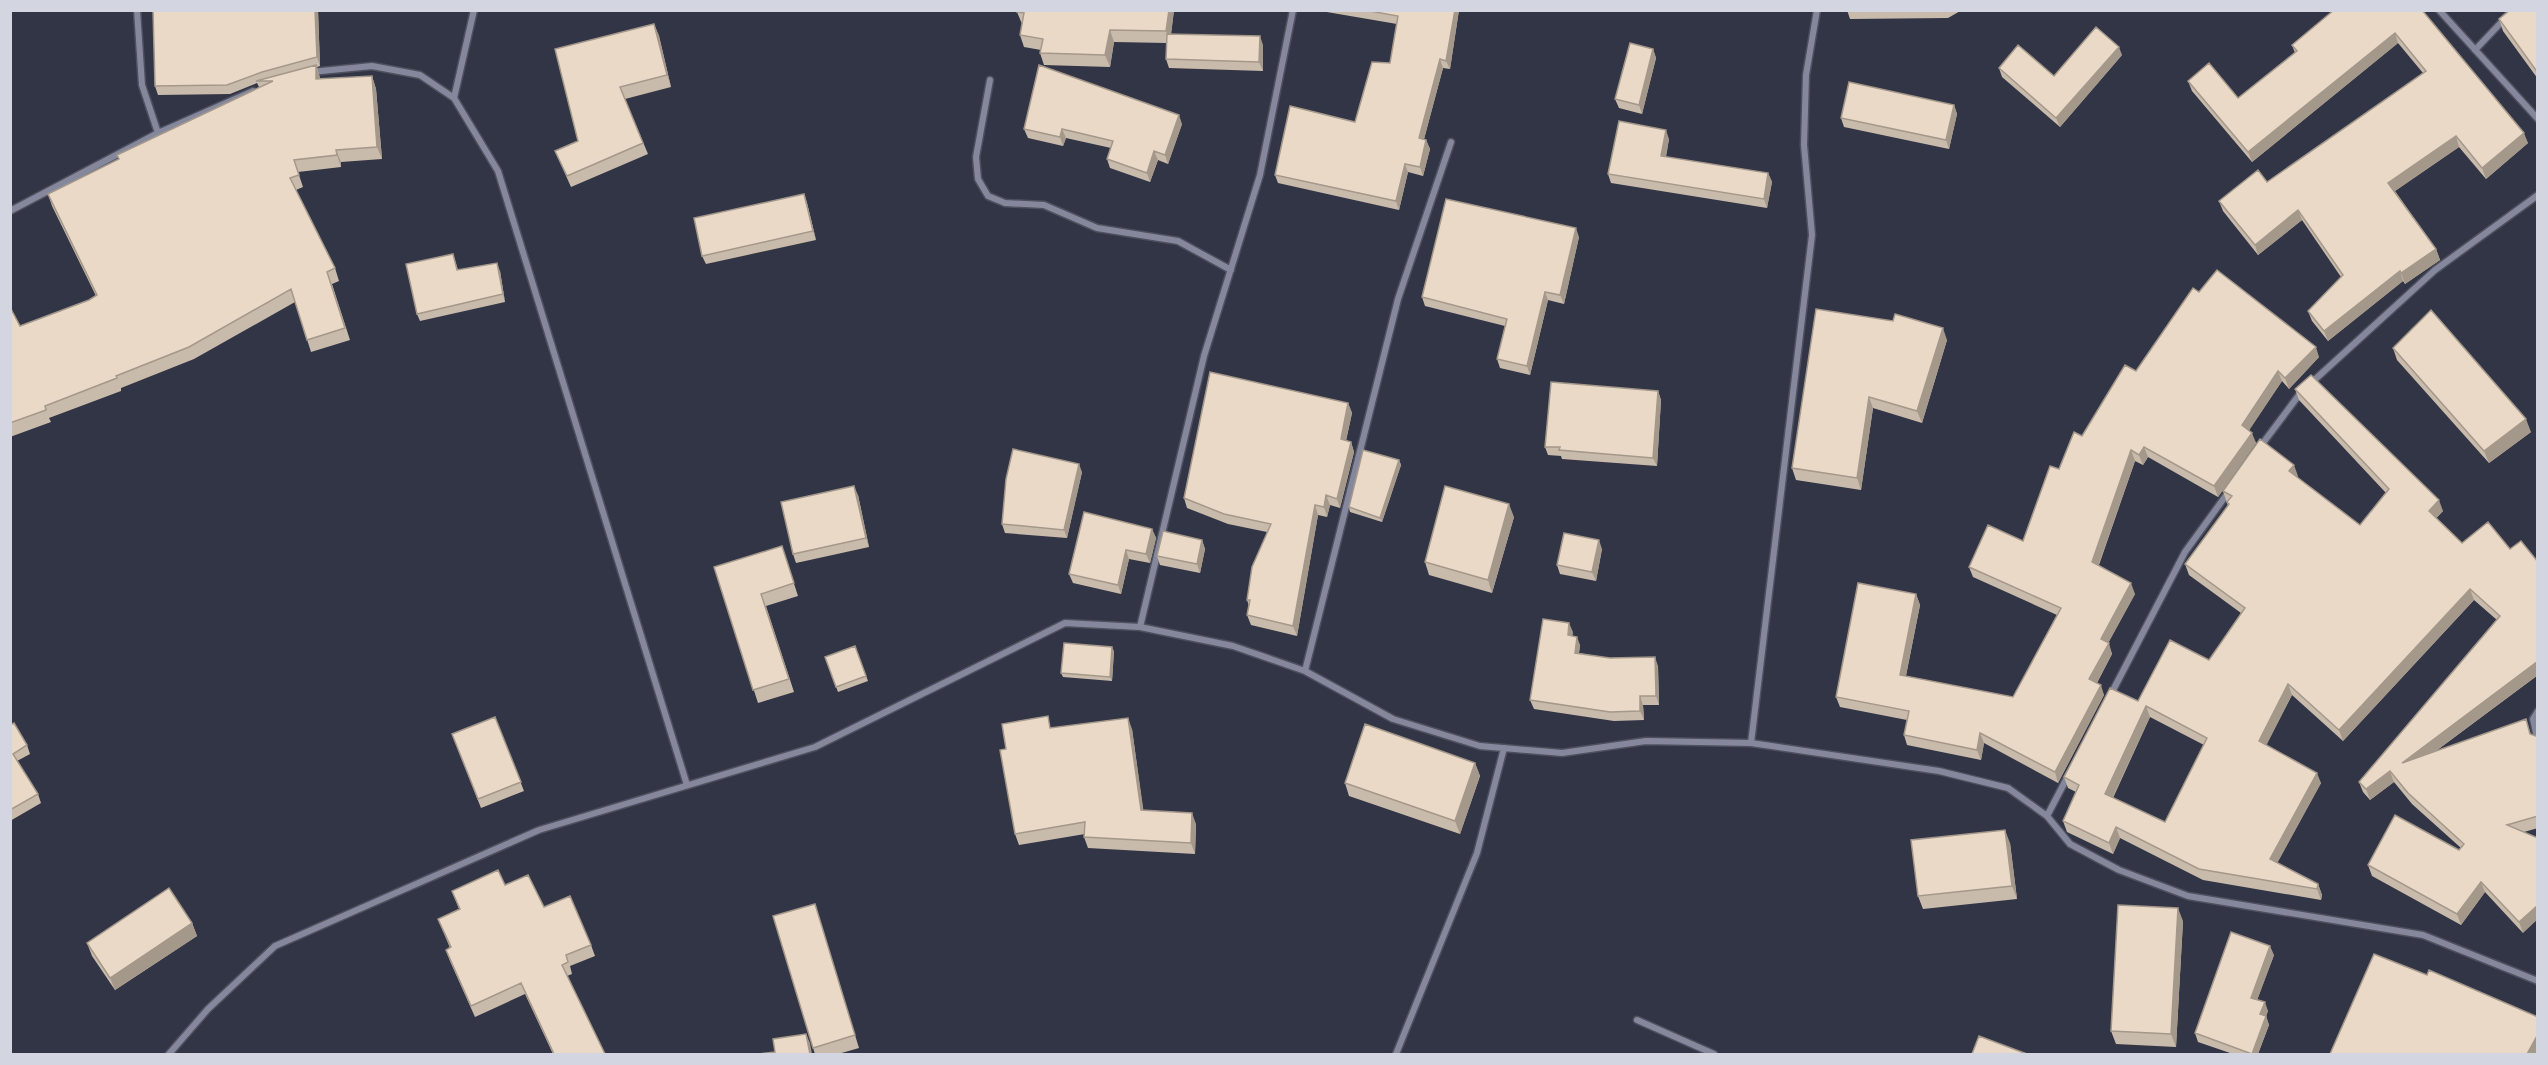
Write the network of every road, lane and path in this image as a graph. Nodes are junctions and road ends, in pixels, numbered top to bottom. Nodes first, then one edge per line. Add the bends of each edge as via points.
1 (137, 10) edge
2 (474, 10) edge
3 (1293, 10) edge
4 (1818, 10) edge
5 (2439, 10) edge
6 (2513, 10) edge
7 (2475, 50) junction
8 (301, 75) edge
9 (990, 80) dead end
10 (257, 90) edge
11 (454, 98) junction
12 (2538, 119) edge
13 (158, 133) junction
14 (1451, 142) dead end
15 (2538, 195) edge
16 (10, 211) edge
17 (1231, 270) junction
18 (2254, 455) edge
19 (2233, 484) edge
20 (1140, 627) junction
21 (1305, 672) junction
22 (2108, 700) edge
23 (2538, 711) edge
24 (2538, 742) edge
25 (1751, 743) junction
26 (1504, 748) junction
27 (2074, 763) edge
28 (687, 785) junction
29 (2047, 816) junction
30 (2538, 981) edge
31 (1637, 1020) dead end
32 (168, 1054) edge
33 (1396, 1054) edge
34 (1714, 1054) edge

1 - 13 street via 142,85
2 - 11 street
3 - 17 street via 1260,175
4 - 25 street via 1806,75 1803,145 1812,235
5 - 7 street
6 - 7 street
7 - 12 street
8 - 11 street via 372,66 420,75
9 - 17 street via 976,157 978,179 988,196 1005,203 1044,205 1097,228 1178,241
10 - 13 street
11 - 28 street via 498,171
13 - 16 street
14 - 21 street via 1398,299
15 - 18 street via 2435,270 2295,397
17 - 20 street via 1204,356
19 - 22 street via 2185,552
20 - 21 street via 1233,646
20 - 28 street via 1065,623 814,747
21 - 26 street via 1393,719 1480,746
23 - 24 street via 2533,718
25 - 26 street via 1646,741 1562,753
25 - 29 street via 1951,774 2008,788
26 - 33 street via 1477,853
27 - 29 street
28 - 32 street via 539,830 275,946 208,1008
29 - 30 street via 2070,844 2120,870 2187,896 2422,935
31 - 34 street

